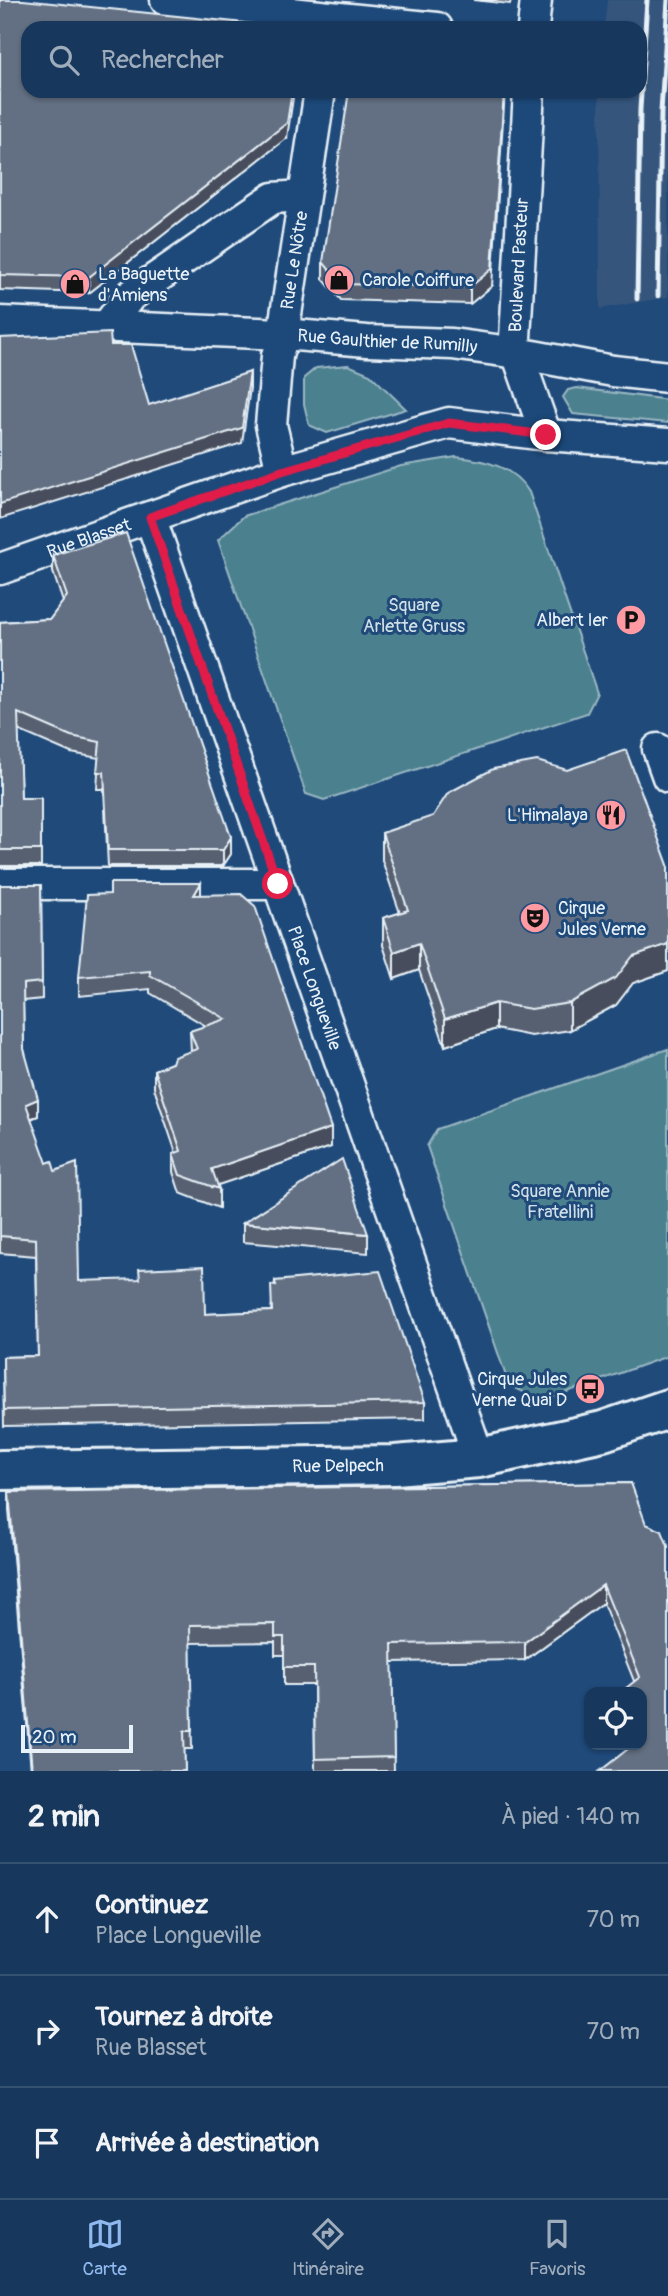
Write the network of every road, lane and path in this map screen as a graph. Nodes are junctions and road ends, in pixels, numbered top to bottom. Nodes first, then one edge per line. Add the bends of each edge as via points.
1 (166, 0) edge
2 (536, 0) edge
3 (332, 15) edge
4 (380, 21) edge
5 (534, 21) edge
6 (319, 98) edge
7 (529, 98) edge
8 (303, 196) junction
9 (0, 321) edge
10 (107, 326) junction
11 (283, 334) junction
12 (517, 352) junction
13 (668, 377) edge
14 (546, 435) junction
15 (668, 444) edge
16 (282, 471) junction
17 (150, 517) junction
18 (0, 569) edge
19 (658, 749) dead end
20 (668, 777) edge
21 (0, 884) edge
22 (278, 884) junction
23 (668, 1409) edge
24 (479, 1458) junction
25 (0, 1470) edge

1 - 3 street
2 - 5 street
3 - 4 street
6 - 8 street, Rue Le Nôtre
7 - 12 street, Boulevard Pasteur via 515,310
8 - 10 street via 273,198 130,296
8 - 11 street, Rue Le Nôtre
9 - 10 street, Rue Gaulthier de Rumilly
10 - 11 street, Rue Gaulthier de Rumilly
11 - 12 street, Rue Gaulthier de Rumilly
11 - 16 street, Rue Le Nôtre via 271,425
12 - 13 street, Rue Gaulthier de Rumilly
12 - 14 street, Boulevard Pasteur
14 - 15 street, Rue Blasset
14 - 16 street, Rue Blasset via 449,423
16 - 17 street, Rue Blasset
17 - 18 street, Rue Blasset
17 - 22 street, Place Longueville
19 - 20 street
21 - 22 street
22 - 24 street, Place Longueville
23 - 24 street, Rue Delpech via 603,1431
24 - 25 street, Rue Delpech via 395,1465

